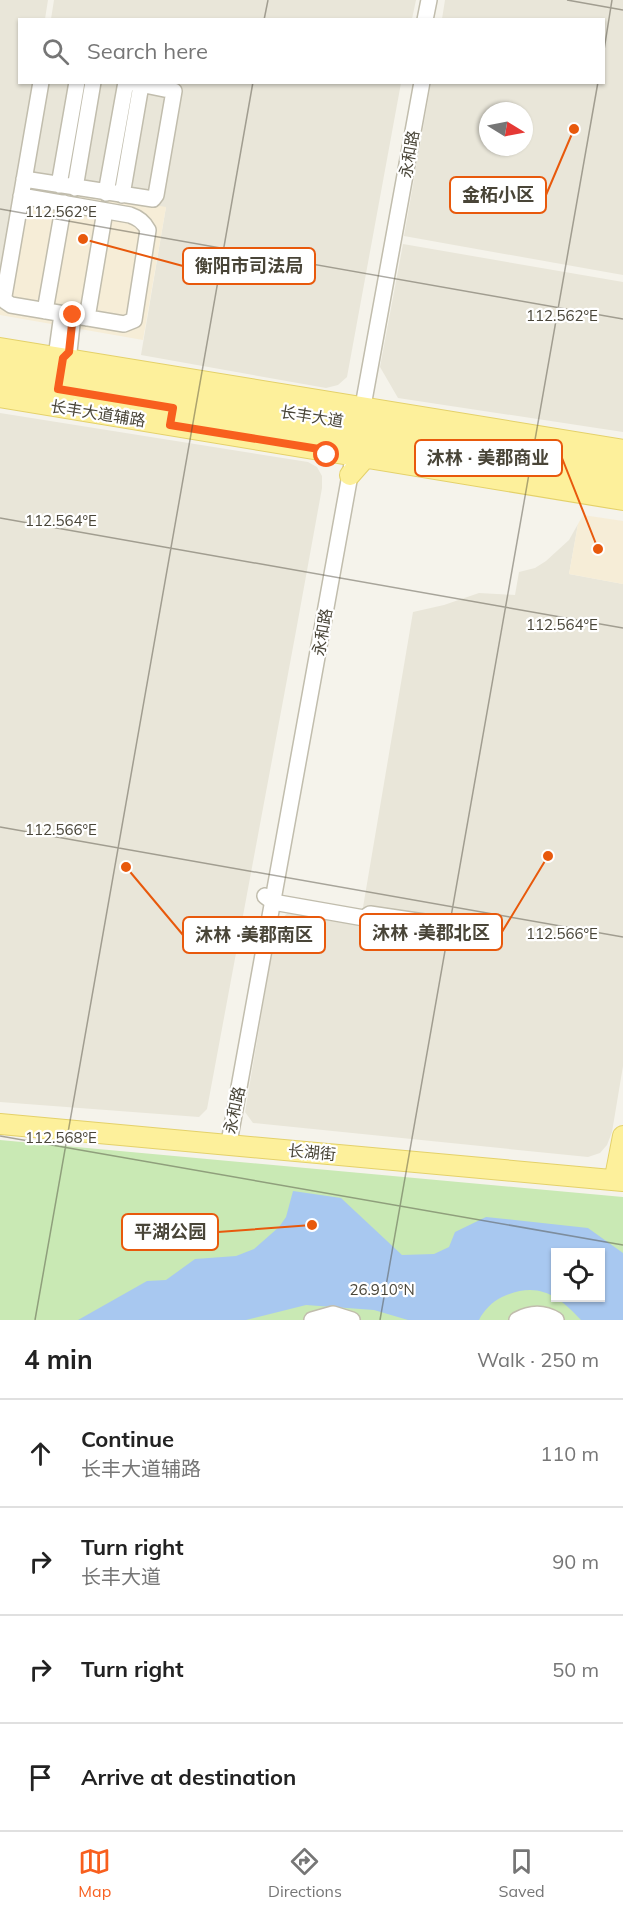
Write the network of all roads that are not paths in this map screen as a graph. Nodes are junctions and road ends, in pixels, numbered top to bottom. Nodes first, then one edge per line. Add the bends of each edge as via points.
1 (429, 0) edge
2 (437, 0) edge
3 (425, 18) edge
4 (434, 18) edge
5 (42, 84) edge
6 (77, 84) edge
7 (93, 84) edge
8 (133, 84) edge
9 (138, 84) edge
10 (414, 84) edge
11 (422, 84) edge
12 (24, 179) junction
13 (59, 185) junction
14 (75, 188) junction
15 (114, 194) junction
16 (21, 196) junction
17 (64, 203) junction
18 (105, 211) junction
19 (45, 311) junction
20 (74, 316) junction
21 (0, 348) edge
22 (0, 364) edge
23 (60, 374) junction
24 (0, 380) edge
25 (0, 397) edge
26 (171, 416) junction
27 (358, 434) junction
28 (319, 449) junction
29 (623, 450) edge
30 (623, 468) edge
31 (346, 478) junction
32 (623, 484) edge
33 (623, 500) edge
34 (271, 897) junction
35 (451, 926) dead end
36 (0, 1116) edge
37 (0, 1124) edge
38 (623, 1136) edge
39 (225, 1139) junction
40 (621, 1177) edge
41 (312, 1320) edge
42 (352, 1320) edge
43 (517, 1320) edge
44 (556, 1320) edge

1 - 3 street
2 - 4 street
5 - 12 street
6 - 13 street
7 - 14 street
8 - 15 street
9 - 15 street via 174,91 156,195 146,199
10 - 27 street, 永和路
11 - 27 street, 永和路
12 - 13 street
12 - 16 street
13 - 14 street
14 - 15 street
16 - 17 street
16 - 19 street via 5,301
17 - 18 street
17 - 19 street
18 - 20 street
18 - 20 street via 140,219 148,230 135,315 130,323 124,324
19 - 20 street
20 - 23 street via 69,352
21 - 23 main road
22 - 23 main road, 长丰大道
23 - 24 main road, 长丰大道
23 - 26 main road, 长丰大道
23 - 27 main road, 长丰大道
25 - 26 main road, 长丰大道辅路
26 - 27 main road, 长丰大道
26 - 28 main road, 长丰大道辅路
27 - 28 main road, 长丰大道辅路
27 - 29 main road, 长丰大道辅路
27 - 30 main road, 长丰大道
27 - 31 main road
27 - 32 main road, 长丰大道
27 - 33 main road, 长丰大道辅路
28 - 31 main road
31 - 34 street, 永和路
34 - 35 street via 363,918 370,914
34 - 39 street, 永和路
36 - 39 main road, 长湖街
37 - 39 main road, 长湖街
38 - 40 main road
39 - 40 main road, 长湖街
41 - 42 street via 333,1314
43 - 44 street via 540,1314

